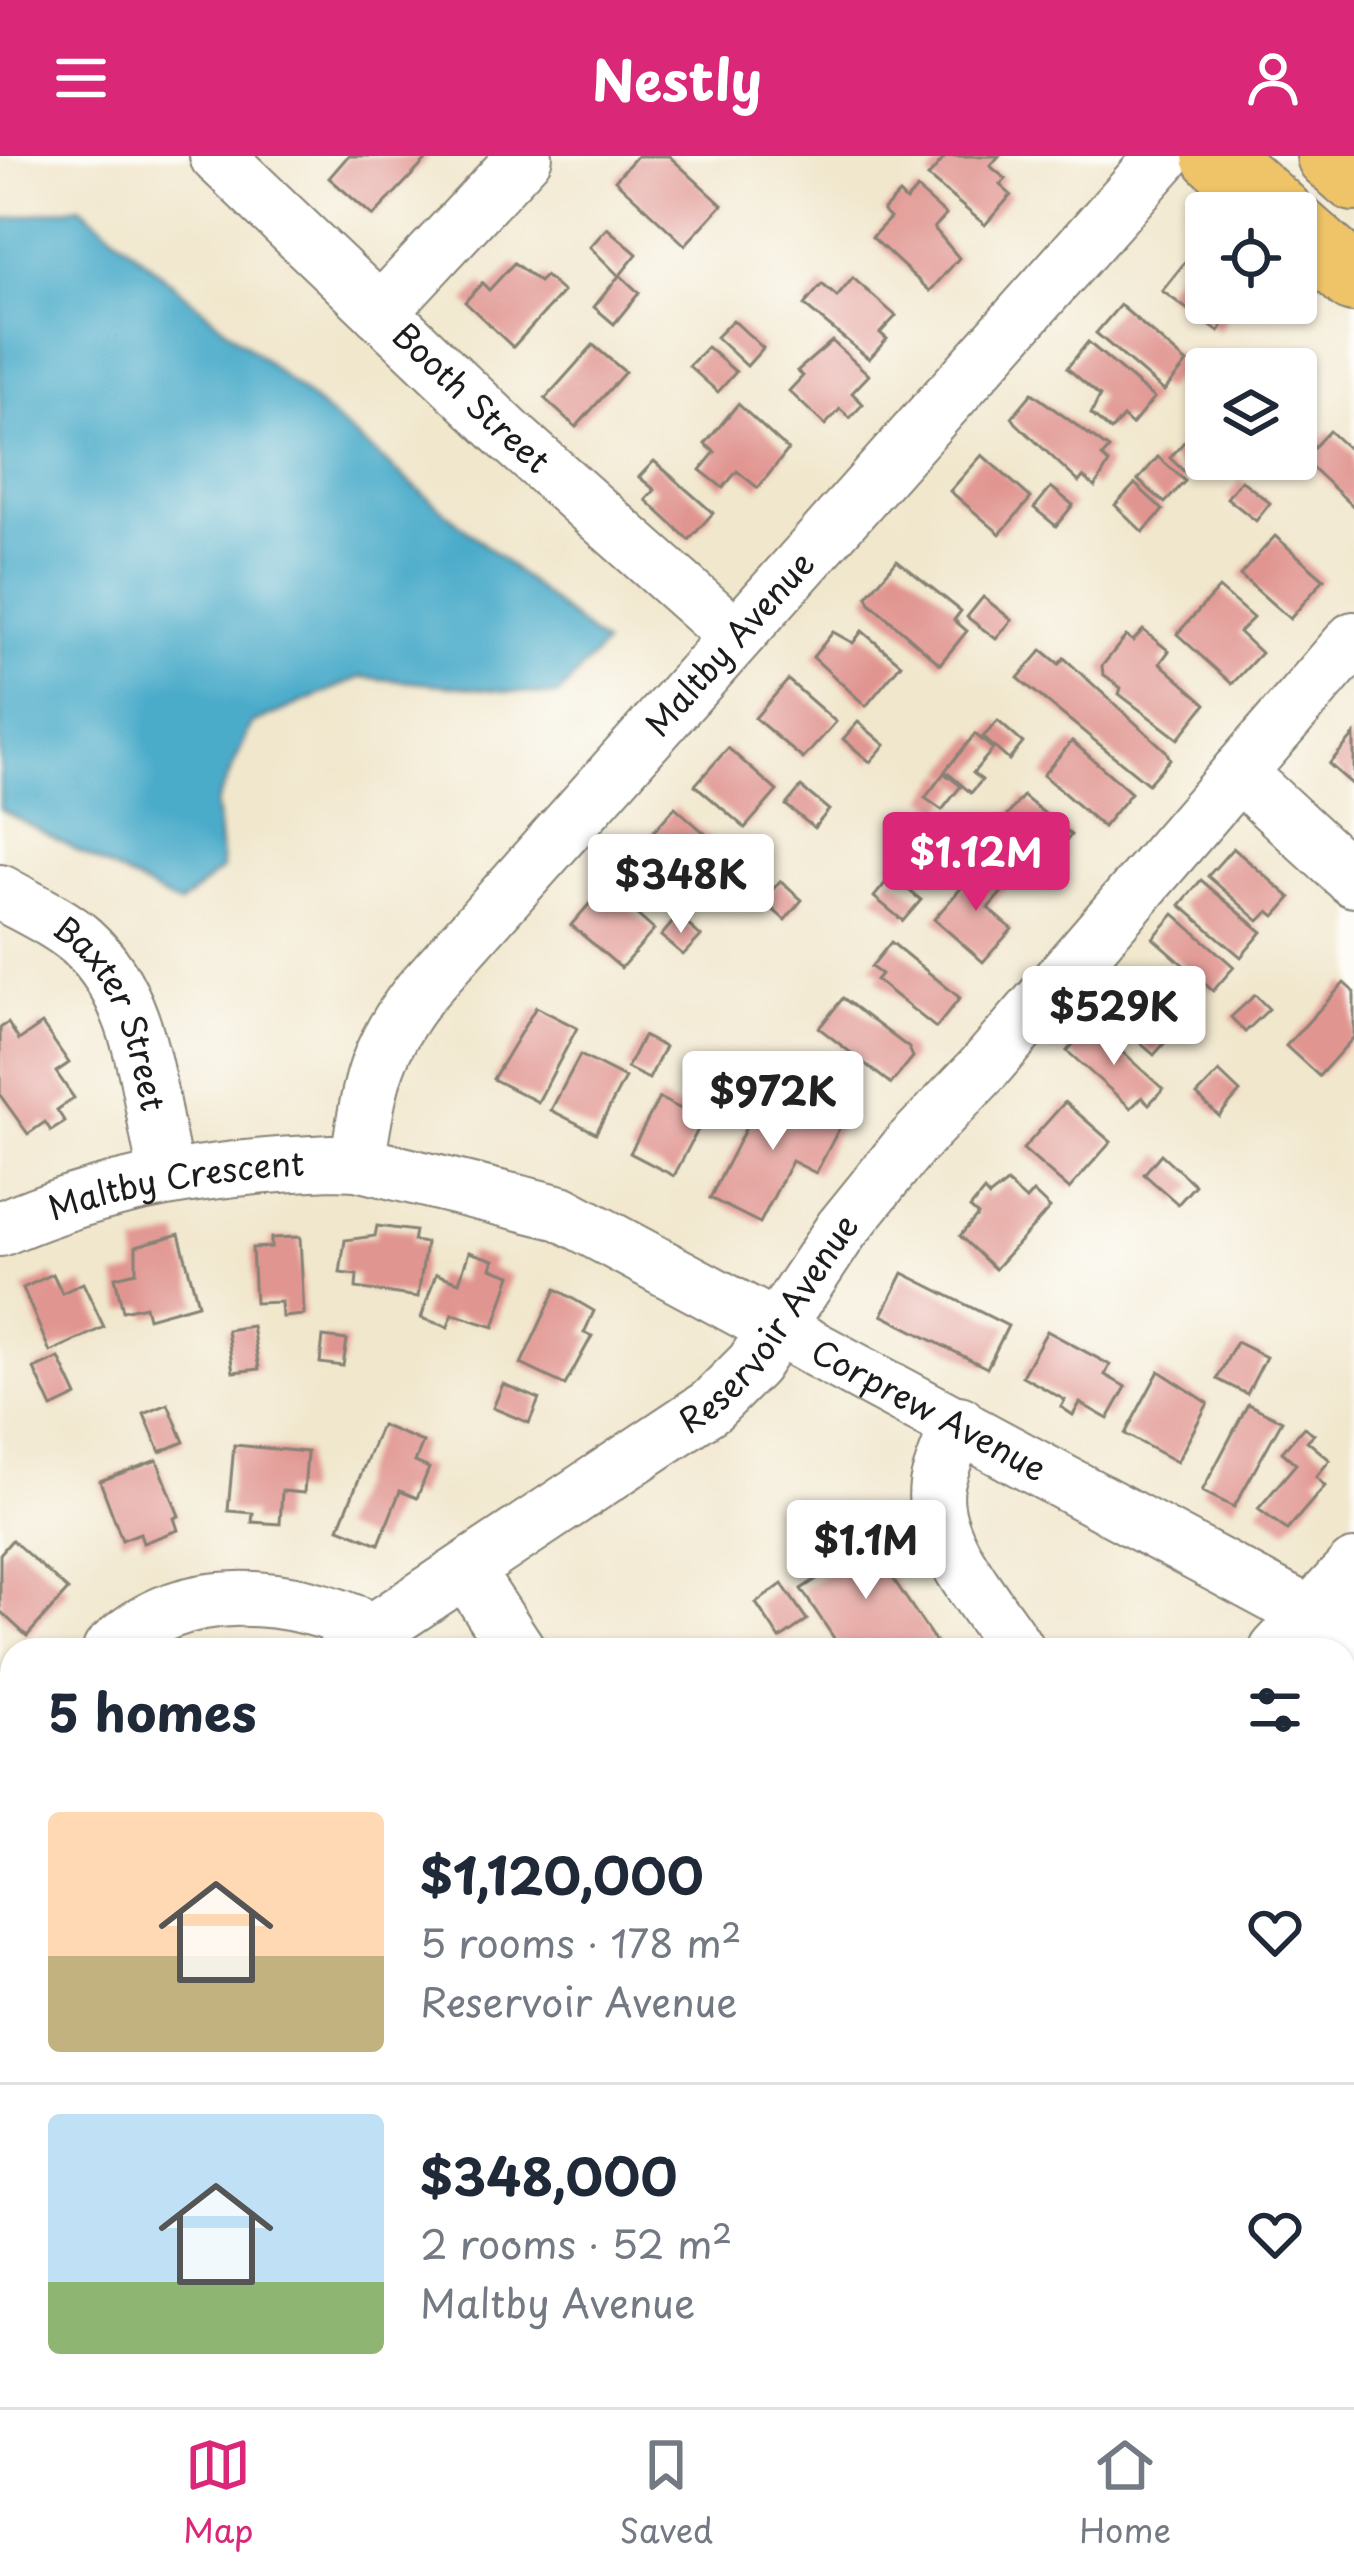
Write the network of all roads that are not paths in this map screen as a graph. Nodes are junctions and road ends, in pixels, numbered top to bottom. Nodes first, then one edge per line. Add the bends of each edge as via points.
1 (217, 156) edge
2 (525, 156) edge
3 (1164, 156) edge
4 (1216, 156) edge
5 (1330, 156) edge
6 (1354, 178) edge
7 (1256, 192) edge
8 (1317, 246) edge
9 (1354, 279) edge
10 (380, 312) junction
11 (734, 635) junction
12 (1354, 639) edge
13 (1238, 773) junction
14 (1354, 880) edge
15 (0, 892) edge
16 (357, 1162) junction
17 (167, 1176) junction
18 (0, 1229) edge
19 (778, 1325) junction
20 (959, 1424) junction
21 (1354, 1567) edge
22 (466, 1571) junction
23 (1314, 1635) edge
24 (127, 1638) edge
25 (354, 1638) edge
26 (364, 1638) edge
27 (510, 1638) edge
28 (1009, 1638) edge

1 - 10 street, Booth Street
2 - 10 street
3 - 11 street, Maltby Avenue
4 - 7 main road
5 - 6 main road
8 - 9 main road
10 - 11 street, Booth Street
11 - 16 street, Maltby Avenue via 386,1036
12 - 13 street, Reservoir Avenue
13 - 14 street
13 - 19 street, Reservoir Avenue via 910,1145
15 - 17 street, Baxter Street via 77,938 106,967 127,1003
16 - 17 street, Maltby Crescent
16 - 19 street, Corprew Avenue via 561,1213
17 - 18 street, Maltby Crescent
19 - 20 street, Corprew Avenue
19 - 22 street, Reservoir Avenue via 711,1406
20 - 23 street, Corprew Avenue
20 - 28 street via 937,1485 937,1512
21 - 23 street
22 - 26 street, Reservoir Avenue
22 - 27 street
24 - 25 street via 197,1601 249,1598 301,1604

